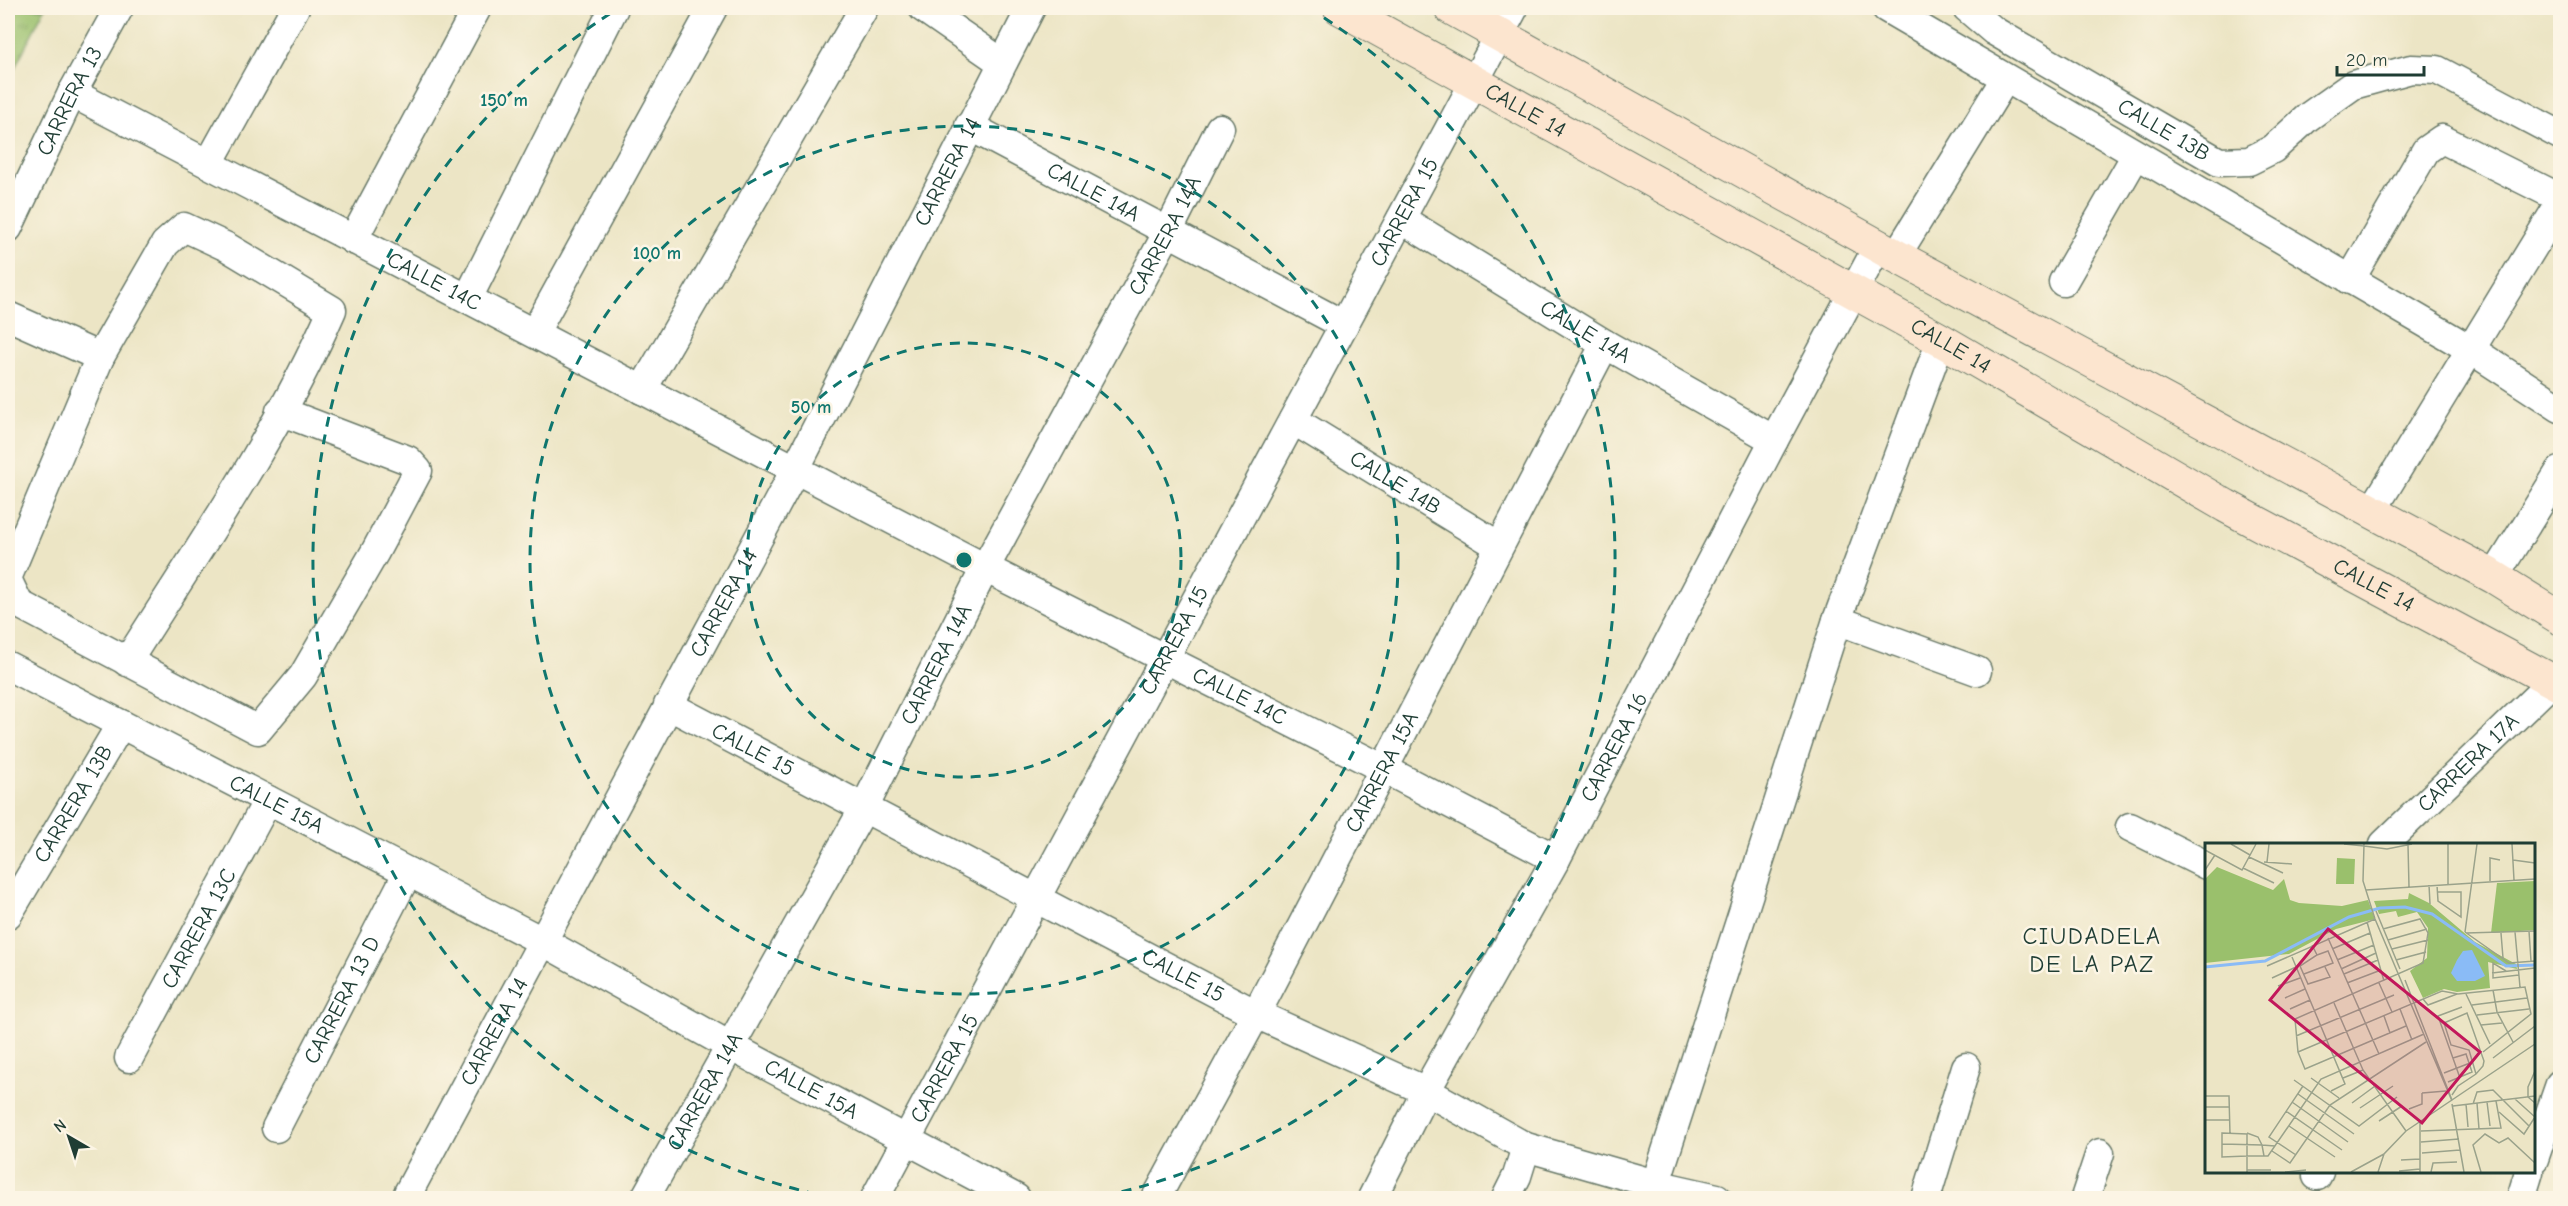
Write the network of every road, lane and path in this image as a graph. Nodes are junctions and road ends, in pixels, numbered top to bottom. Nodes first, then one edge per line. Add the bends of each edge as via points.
1 (119, 8) edge
2 (295, 8) edge
3 (477, 8) edge
4 (614, 8) edge
5 (713, 8) edge
6 (864, 8) edge
7 (923, 8) edge
8 (1031, 8) edge
9 (1340, 8) edge
10 (1451, 8) edge
11 (1886, 8) edge
12 (1967, 8) edge
13 (1507, 20) edge
14 (1001, 62) junction
15 (2005, 80) junction
16 (1474, 82) junction
17 (72, 93) junction
18 (969, 126) junction
19 (1220, 128) dead end
20 (2560, 135) edge
21 (2136, 155) junction
22 (209, 163) junction
23 (2560, 198) edge
24 (2560, 203) edge
25 (1401, 219) junction
26 (8, 228) edge
27 (1169, 230) junction
28 (353, 240) junction
29 (1887, 251) junction
30 (2350, 280) junction
31 (2063, 282) dead end
32 (1852, 292) junction
33 (468, 298) junction
34 (8, 316) edge
35 (1344, 325) junction
36 (535, 332) junction
37 (1941, 340) junction
38 (1605, 344) junction
39 (2470, 349) junction
40 (100, 357) junction
41 (642, 390) junction
42 (2560, 408) edge
43 (280, 411) junction
44 (1293, 420) junction
45 (1774, 440) junction
46 (795, 470) junction
47 (2560, 471) edge
48 (2372, 511) junction
49 (1499, 546) junction
50 (984, 568) junction
51 (8, 576) edge
52 (2494, 577) junction
53 (8, 580) edge
54 (2560, 618) edge
55 (1838, 620) junction
56 (1165, 659) junction
57 (127, 662) junction
58 (8, 666) edge
59 (1977, 671) dead end
60 (2557, 683) edge
61 (668, 705) junction
62 (121, 724) junction
63 (1384, 769) junction
64 (268, 800) junction
65 (864, 808) junction
66 (2130, 827) dead end
67 (2385, 843) edge
68 (1556, 859) junction
69 (2205, 864) edge
70 (408, 872) junction
71 (1037, 898) junction
72 (8, 914) edge
73 (544, 942) junction
74 (1256, 1014) junction
75 (730, 1046) junction
76 (129, 1058) dead end
77 (1966, 1066) dead end
78 (2560, 1084) edge
79 (1426, 1091) junction
80 (276, 1128) dead end
81 (906, 1141) junction
82 (1526, 1147) junction
83 (2100, 1152) dead end
84 (2535, 1156) edge
85 (1653, 1191) edge
86 (411, 1196) edge
87 (645, 1198) edge
88 (875, 1198) edge
89 (1016, 1198) edge
90 (1156, 1198) edge
91 (1372, 1198) edge
92 (1506, 1198) edge
93 (1717, 1198) edge
94 (1926, 1198) edge
95 (2085, 1198) edge

1 - 17 street, CARRERA 13
2 - 22 street
3 - 28 street
4 - 33 street
5 - 36 street
6 - 41 street
7 - 14 street
8 - 14 street, CARRERA 14
9 - 16 main road, CALLE 14
10 - 13 main road
11 - 15 street
12 - 20 street, CALLE 13B via 1994,30 2219,162 2249,161 2273,149 2308,117 2353,85 2411,69 2437,70
13 - 16 street
13 - 29 main road
14 - 18 street, CARRERA 14
15 - 21 street
15 - 29 street, CARRERA 16
16 - 25 street, CARRERA 15
16 - 32 main road, CALLE 14
17 - 22 street, CALLE 14C
17 - 26 street, CARRERA 13
18 - 27 street, CALLE 14A
18 - 46 street, CARRERA 14
19 - 27 street, CARRERA 14A
21 - 30 street
21 - 31 street
22 - 28 street, CALLE 14C
23 - 30 street via 2442,139 2426,150
24 - 39 street
25 - 35 street, CARRERA 15
25 - 38 street, CALLE 14A
27 - 35 street, CALLE 14A
27 - 50 street, CARRERA 14A
28 - 33 street, CALLE 14C
29 - 32 street, CARRERA 16
29 - 48 main road
30 - 39 street
32 - 37 main road, CALLE 14
32 - 45 street, CARRERA 16
33 - 36 street, CALLE 14C
34 - 40 street
35 - 44 street, CARRERA 15
36 - 41 street, CALLE 14C
37 - 55 street
37 - 60 main road, CALLE 14 via 2226,506
38 - 45 street, CALLE 14A
38 - 49 street, CARRERA 15A
39 - 42 street
39 - 48 street
40 - 43 street via 165,244 184,227 227,247 332,310
40 - 51 street
41 - 46 street, CALLE 14C
43 - 57 street via 243,478
43 - 57 street via 408,460 418,471 303,676 258,730
44 - 49 street, CALLE 14B
44 - 56 street, CARRERA 15
45 - 68 street, CARRERA 16
46 - 50 street, CALLE 14C
46 - 61 street, CARRERA 14
47 - 52 street
48 - 52 main road
49 - 63 street, CARRERA 15A
50 - 56 street, CALLE 14C
50 - 65 street, CARRERA 14A
52 - 54 main road
53 - 57 street via 19,604
55 - 59 street
55 - 85 street
56 - 63 street, CALLE 14C
56 - 71 street, CARRERA 15
58 - 62 street, CALLE 15A
60 - 67 street, CARRERA 17A
61 - 65 street, CALLE 15
61 - 73 street, CARRERA 14
62 - 64 street, CALLE 15A
62 - 72 street, CARRERA 13B
63 - 68 street, CALLE 14C
63 - 74 street, CARRERA 15A
64 - 70 street, CALLE 15A
64 - 76 street, CARRERA 13C
65 - 71 street, CALLE 15
65 - 75 street, CARRERA 14A
66 - 69 street
68 - 79 street, CARRERA 16
70 - 73 street, CALLE 15A
70 - 80 street, CARRERA 13 D
71 - 74 street, CALLE 15
71 - 81 street, CARRERA 15
73 - 75 street, CALLE 15A
73 - 86 street, CARRERA 14
74 - 79 street, CALLE 15
74 - 90 street, CARRERA 15A
75 - 81 street, CALLE 15A
75 - 87 street, CARRERA 14A
77 - 94 street
78 - 84 street
79 - 82 street, CALLE 15
79 - 91 street, CARRERA 16
81 - 88 street, CARRERA 15
81 - 89 street, CALLE 15A
82 - 85 street, CALLE 15
82 - 92 street
83 - 95 street
85 - 93 street, CALLE 15

